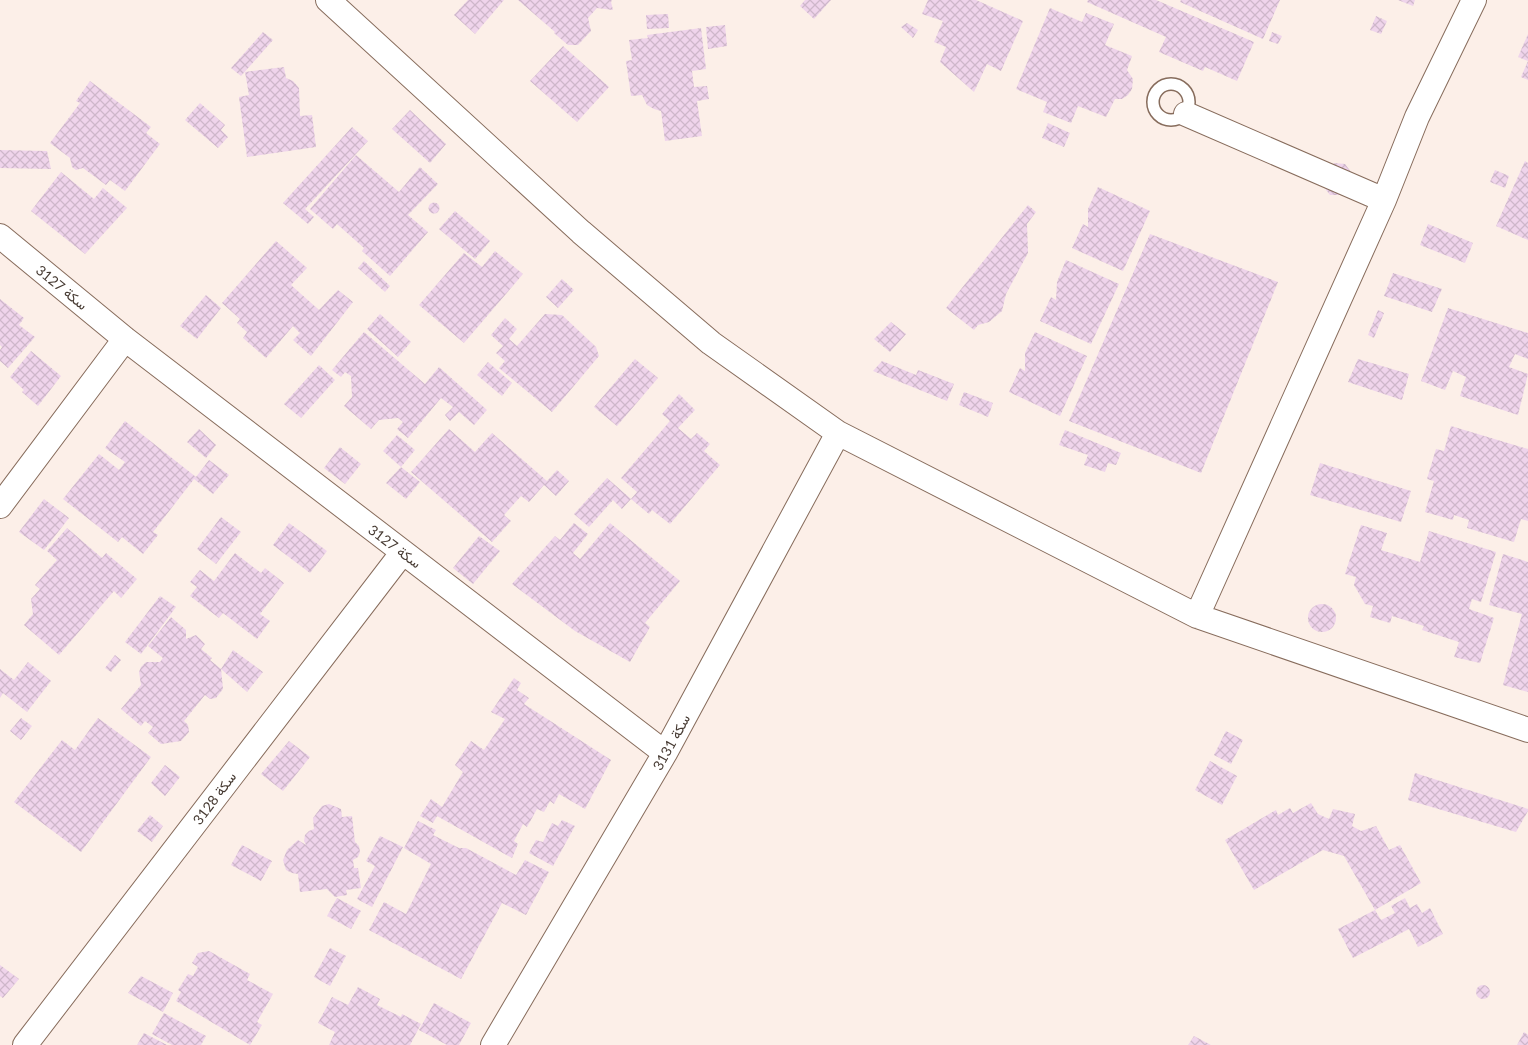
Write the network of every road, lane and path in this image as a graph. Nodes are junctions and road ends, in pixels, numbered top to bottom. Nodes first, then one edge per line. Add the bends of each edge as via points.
1 (328, 0) edge
2 (1474, 0) edge
3 (1186, 114) dead end
4 (1384, 200) junction
5 (0, 236) edge
6 (125, 339) junction
7 (838, 433) junction
8 (0, 506) edge
9 (403, 552) junction
10 (1197, 616) junction
11 (1528, 730) edge
12 (665, 753) junction
13 (25, 1045) edge
14 (492, 1045) edge

1 - 7 street via 581,232 711,343
2 - 4 street via 1417,117
3 - 4 street
4 - 10 street
5 - 6 street, سكة 3127
6 - 8 street
6 - 9 street, سكة 3127
7 - 10 street
7 - 12 street, سكة 3131
9 - 12 street, سكة 3127
9 - 13 street, سكة 3128
10 - 11 street
12 - 14 street, سكة 3131

